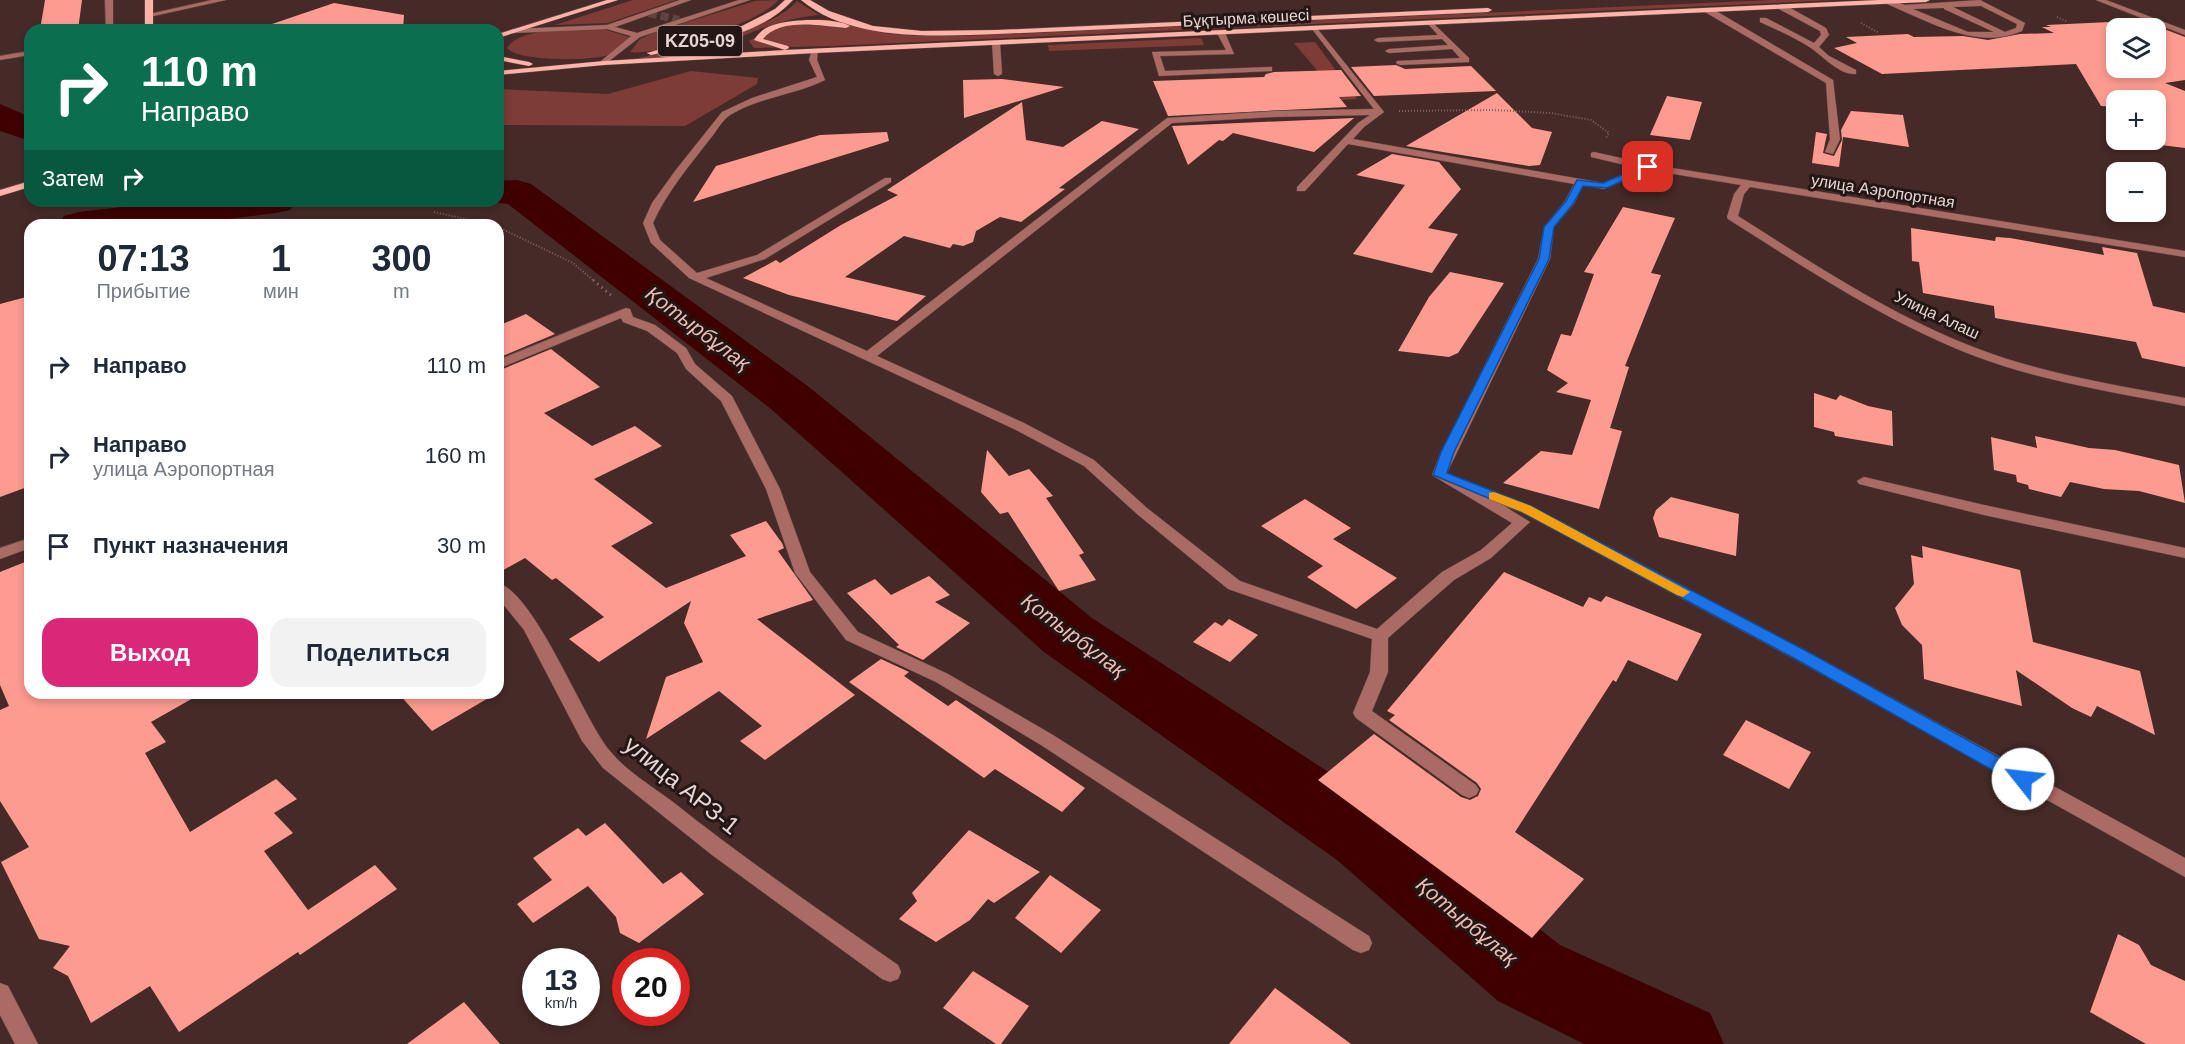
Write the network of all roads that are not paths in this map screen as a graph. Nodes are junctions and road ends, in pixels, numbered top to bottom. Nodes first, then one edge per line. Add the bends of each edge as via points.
1 (109, 0) edge
2 (149, 0) edge
3 (222, 0) edge
4 (614, 0) edge
5 (687, 0) edge
6 (746, 0) edge
7 (789, 0) edge
8 (805, 0) edge
9 (1926, 0) edge
10 (2100, 0) edge
11 (1890, 2) junction
12 (1978, 2) edge
13 (715, 3) dead end
14 (1944, 5) junction
15 (724, 6) junction
16 (1782, 7) junction
17 (1903, 7) junction
18 (1500, 9) dead end
19 (1708, 10) junction
20 (149, 15) junction
21 (1763, 20) dead end
22 (1431, 23) junction
23 (110, 24) edge
24 (149, 24) edge
25 (607, 27) junction
26 (1316, 29) junction
27 (513, 31) junction
28 (891, 31) junction
29 (1221, 33) junction
30 (2185, 33) edge
31 (504, 34) edge
32 (2006, 34) junction
33 (637, 35) junction
34 (504, 36) edge
35 (1444, 37) junction
36 (1378, 40) dead end
37 (996, 43) junction
38 (1454, 47) junction
39 (1815, 47) junction
40 (815, 51) junction
41 (1389, 51) dead end
42 (24, 54) edge
43 (0, 58) edge
44 (504, 59) edge
45 (1238, 60) dead end
46 (604, 63) junction
47 (1400, 63) dead end
48 (1158, 64) junction
49 (1269, 69) dead end
50 (504, 72) edge
51 (1853, 72) dead end
52 (998, 74) dead end
53 (1380, 112) junction
54 (1347, 141) junction
55 (1830, 152) dead end
56 (1594, 155) road end
57 (1648, 167) junction
58 (888, 180) dead end
59 (1580, 182) junction
60 (1747, 184) junction
61 (24, 186) edge
62 (1301, 189) dead end
63 (2, 194) edge
64 (2185, 254) edge
65 (696, 277) junction
66 (869, 356) junction
67 (504, 363) edge
68 (2185, 402) edge
69 (1440, 475) junction
70 (1864, 481) dead end
71 (24, 545) edge
72 (2185, 553) edge
73 (0, 554) edge
74 (504, 593) edge
75 (1380, 636) junction
76 (1469, 790) dead end
77 (2185, 868) edge
78 (1361, 943) dead end
79 (890, 972) dead end
80 (0, 993) edge
81 (27, 1044) edge

1 - 23 street
2 - 20 main road
3 - 20 street
4 - 27 main road
5 - 25 street
6 - 15 street
7 - 46 main road, KZ05-09 via 775,13 724,34
8 - 28 main road, Бұқтырма көшесі via 840,19
9 - 11 main road, Бұқтырма көшесі
10 - 30 street
11 - 16 main road, Бұқтырма көшесі
11 - 17 street
12 - 14 street
12 - 32 street via 2021,22 2017,32
13 - 15 street
14 - 17 street
14 - 32 street
15 - 33 street
16 - 19 main road, Бұқтырма көшесі
16 - 39 street via 1824,30 1825,35
17 - 32 street via 1967,34
18 - 28 main road, Бұқтырма көшесі via 997,32
19 - 22 main road, Бұқтырма көшесі
19 - 55 street via 1830,82 1835,139
20 - 24 main road
21 - 39 street
22 - 26 main road, Бұқтырма көшесі
22 - 35 street
25 - 27 street
25 - 33 street
26 - 29 main road, Бұқтырма көшесі
26 - 53 street
27 - 31 main road
27 - 34 main road
28 - 40 main road via 793,24 771,28 758,40 771,46
29 - 37 main road, Бұқтырма көшесі
29 - 48 street via 1231,52 1155,54
33 - 46 street
35 - 36 street
35 - 38 street
37 - 40 main road, Бұқтырма көшесі
37 - 52 street
38 - 41 street
38 - 47 street via 1466,60
39 - 51 street via 1826,58
40 - 46 main road, Бұқтырма көшесі
40 - 65 street via 813,60 822,78 725,114 657,203 648,223 655,240
42 - 43 street
44 - 46 main road, KZ05-09 via 526,63
45 - 48 street
46 - 50 main road, KZ05-09
48 - 49 street via 1162,74
53 - 54 street
53 - 66 street via 1170,120
54 - 59 street
54 - 62 street
56 - 57 street, улица Аэропортная
57 - 59 street via 1604,186
57 - 60 street, улица Аэропортная
58 - 65 street via 761,257
59 - 69 street via 1570,202 1549,227 1544,259
60 - 64 street, улица Аэропортная
60 - 68 street, Улица Алаш via 1738,194 1732,217 1854,293 1976,352 2052,375
61 - 63 main road
65 - 66 street
66 - 75 street via 1089,463 1234,585
67 - 78 street via 626,312 627,319 651,328 682,351 690,366 727,399 773,489 803,573 852,636 942,678 1047,740
69 - 75 street via 1522,522 1486,554 1448,576
69 - 77 street via 1536,514
70 - 72 street
71 - 73 street
74 - 79 street, улица АРЗ-1 via 542,642 583,727 605,758 691,828
75 - 76 street via 1379,672 1362,713
80 - 81 street

